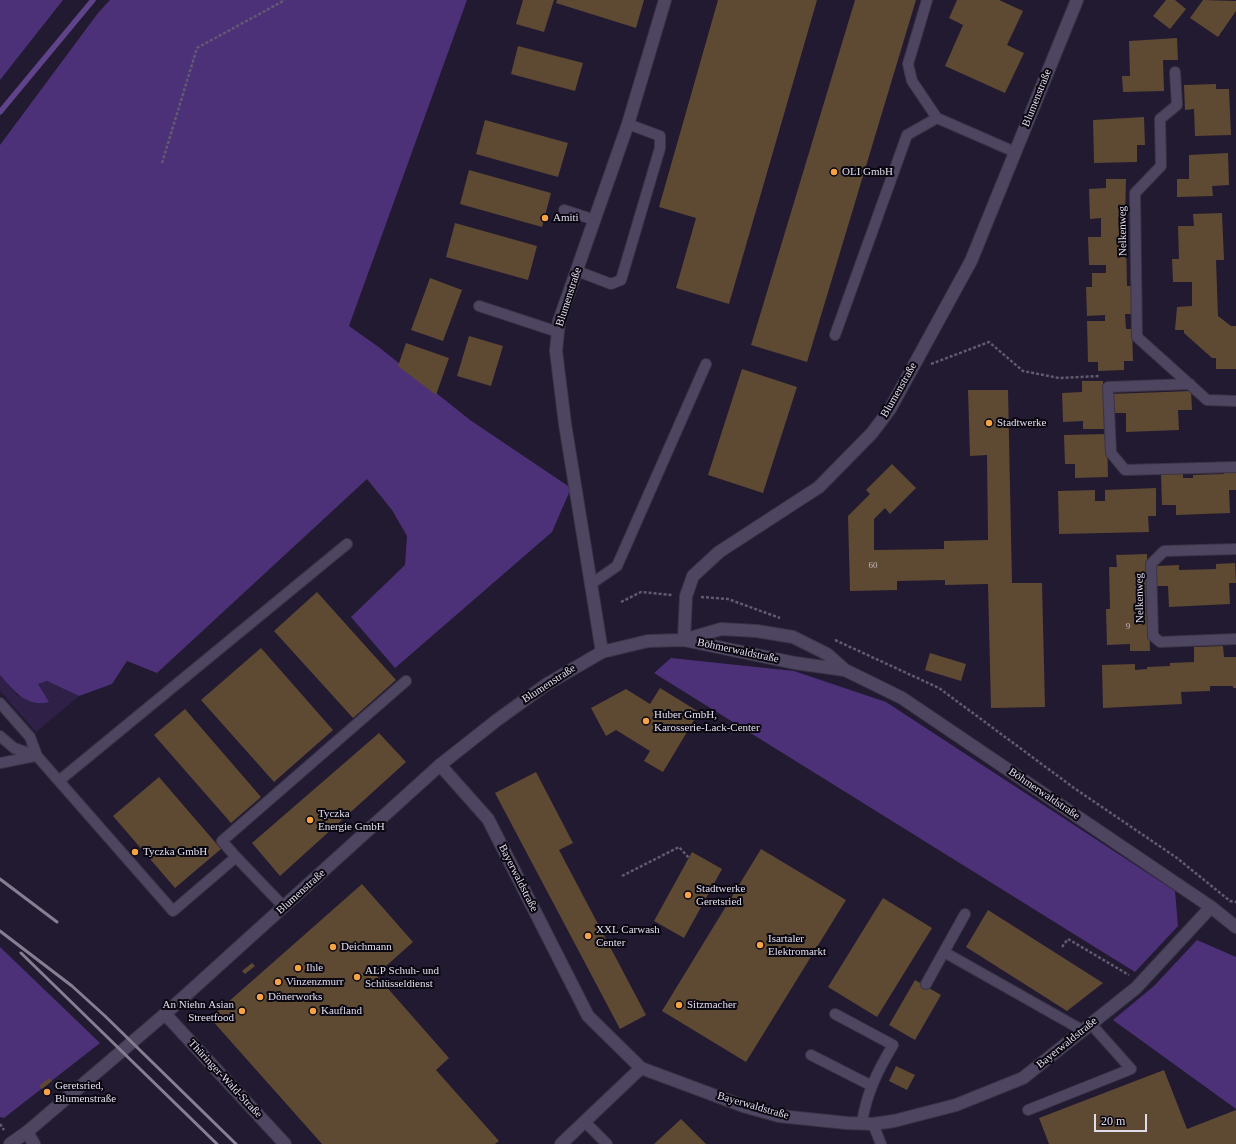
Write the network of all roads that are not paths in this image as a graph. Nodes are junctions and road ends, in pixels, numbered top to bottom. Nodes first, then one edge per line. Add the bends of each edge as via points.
1 (666, 0) edge
2 (927, 0) edge
3 (1077, 0) edge
4 (1175, 72) dead end
5 (937, 118) junction
6 (628, 124) junction
7 (1015, 152) junction
8 (564, 210) dead end
9 (595, 220) junction
10 (577, 271) junction
11 (479, 306) dead end
12 (558, 332) junction
13 (835, 336) dead end
14 (706, 364) dead end
15 (1190, 384) junction
16 (1236, 401) edge
17 (1236, 467) edge
18 (347, 544) dead end
19 (1236, 549) edge
20 (591, 584) junction
21 (1236, 639) edge
22 (684, 640) junction
23 (602, 652) junction
24 (845, 670) junction
25 (406, 682) dead end
26 (0, 703) edge
27 (0, 736) edge
28 (37, 756) junction
29 (0, 763) edge
30 (440, 765) junction
31 (60, 780) junction
32 (236, 856) junction
33 (1211, 907) junction
34 (284, 908) junction
35 (965, 914) dead end
36 (1236, 927) edge
37 (944, 952) junction
38 (926, 984) dead end
39 (166, 1014) junction
40 (835, 1014) dead end
41 (1086, 1027) junction
42 (811, 1055) dead end
43 (641, 1068) junction
44 (872, 1086) junction
45 (1028, 1110) dead end
46 (585, 1122) junction
47 (867, 1123) junction
48 (27, 1132) junction
49 (10, 1144) edge
50 (34, 1144) edge
51 (285, 1144) edge
52 (561, 1144) edge
53 (607, 1144) edge
54 (881, 1144) edge

1 - 6 street, Blumenstraße
2 - 5 lane via 908,64 912,81
3 - 7 street, Blumenstraße
4 - 15 lane, Nelkenweg via 1177,105 1160,119 1161,166 1135,193 1137,337
5 - 7 lane
5 - 13 lane via 907,135
6 - 9 street, Blumenstraße
6 - 10 lane via 660,136 660,148 621,280 611,284
7 - 22 street, Blumenstraße via 971,261 890,409 872,433 819,487 719,552 693,576 686,596
8 - 9 lane
9 - 10 street, Blumenstraße
10 - 12 street, Blumenstraße via 559,321
11 - 12 lane
12 - 20 street, Blumenstraße via 556,351 565,424
14 - 20 lane via 617,566
15 - 16 lane, Nelkenweg via 1207,400
15 - 17 lane via 1108,387 1111,453 1125,470
18 - 31 lane
19 - 21 lane, Nelkenweg via 1164,551 1151,564 1153,636 1160,642
20 - 23 street, Blumenstraße
22 - 23 street, Blumenstraße via 648,641
22 - 24 street, Böhmerwaldstraße via 795,663
22 - 24 street, Böhmerwaldstraße via 721,629 793,637 827,654
23 - 30 street, Blumenstraße via 547,684
24 - 33 street, Böhmerwaldstraße via 902,698
25 - 32 lane via 222,841
26 - 28 lane via 30,737
27 - 28 lane via 14,748
28 - 29 lane
28 - 31 lane
30 - 34 street, Blumenstraße
30 - 43 street, Bayerwaldstraße via 488,819 588,1016
31 - 32 lane via 173,911
32 - 34 lane
33 - 36 street, Böhmerwaldstraße
33 - 41 street, Bayerwaldstraße via 1141,983
34 - 39 street, Blumenstraße
35 - 37 lane
37 - 38 lane
37 - 41 lane
39 - 48 street, Blumenstraße
39 - 51 street, Thüringer-Wald-Straße
40 - 44 lane via 893,1045
41 - 45 lane via 1131,1069
41 - 47 street, Bayerwaldstraße via 1023,1078 956,1105 894,1121
42 - 44 lane
43 - 46 street
43 - 47 street, Bayerwaldstraße via 779,1116
44 - 47 lane via 864,1107
46 - 52 street
46 - 53 lane
47 - 54 lane
48 - 49 street, Blumenstraße
48 - 50 street

